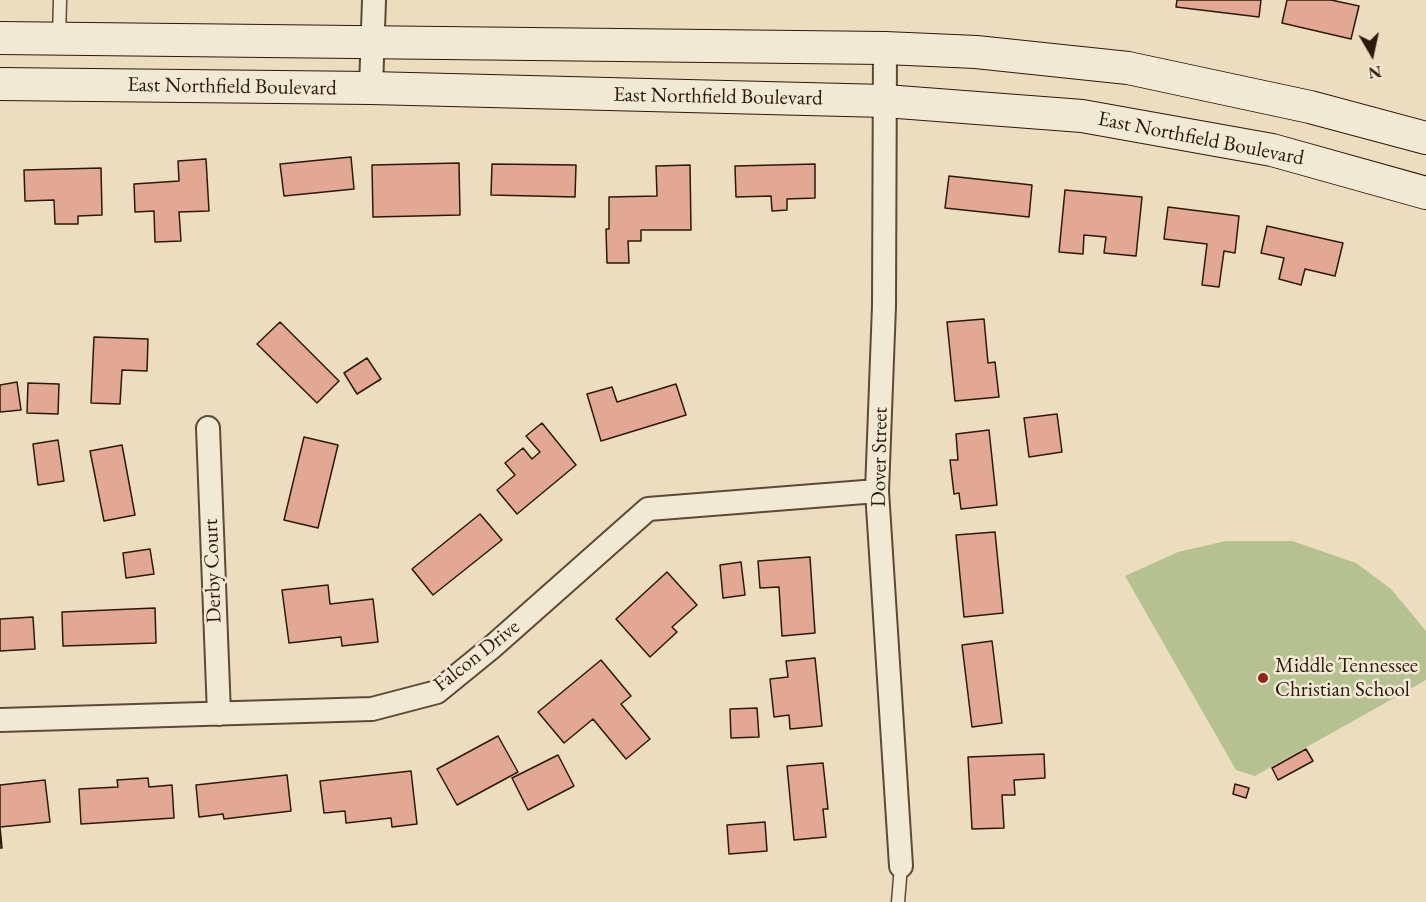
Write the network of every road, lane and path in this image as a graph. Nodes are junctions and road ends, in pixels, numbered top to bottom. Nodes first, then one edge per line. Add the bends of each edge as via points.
1 (60, 0) edge
2 (374, 0) edge
3 (0, 38) edge
4 (58, 39) junction
5 (373, 42) junction
6 (885, 48) junction
7 (0, 84) edge
8 (371, 88) junction
9 (885, 101) junction
10 (1426, 138) edge
11 (1426, 193) edge
12 (208, 428) dead end
13 (877, 491) junction
14 (219, 714) junction
15 (0, 720) edge
16 (901, 866) joint
17 (898, 902) edge

1 - 4 lane
2 - 5 street
3 - 4 main road
4 - 5 main road
5 - 6 main road
5 - 8 street
6 - 9 street, Dover Street
6 - 10 main road via 976,52 1128,68 1311,107
7 - 8 main road, East Northfield Boulevard
8 - 9 main road, East Northfield Boulevard
9 - 11 main road, East Northfield Boulevard via 1082,116 1272,150
9 - 13 street, Dover Street via 885,306
12 - 14 street, Derby Court
13 - 14 street, Falcon Drive via 648,509 436,692 372,709
13 - 16 street, Dover Street
14 - 15 street, Falcon Drive
16 - 17 lane

